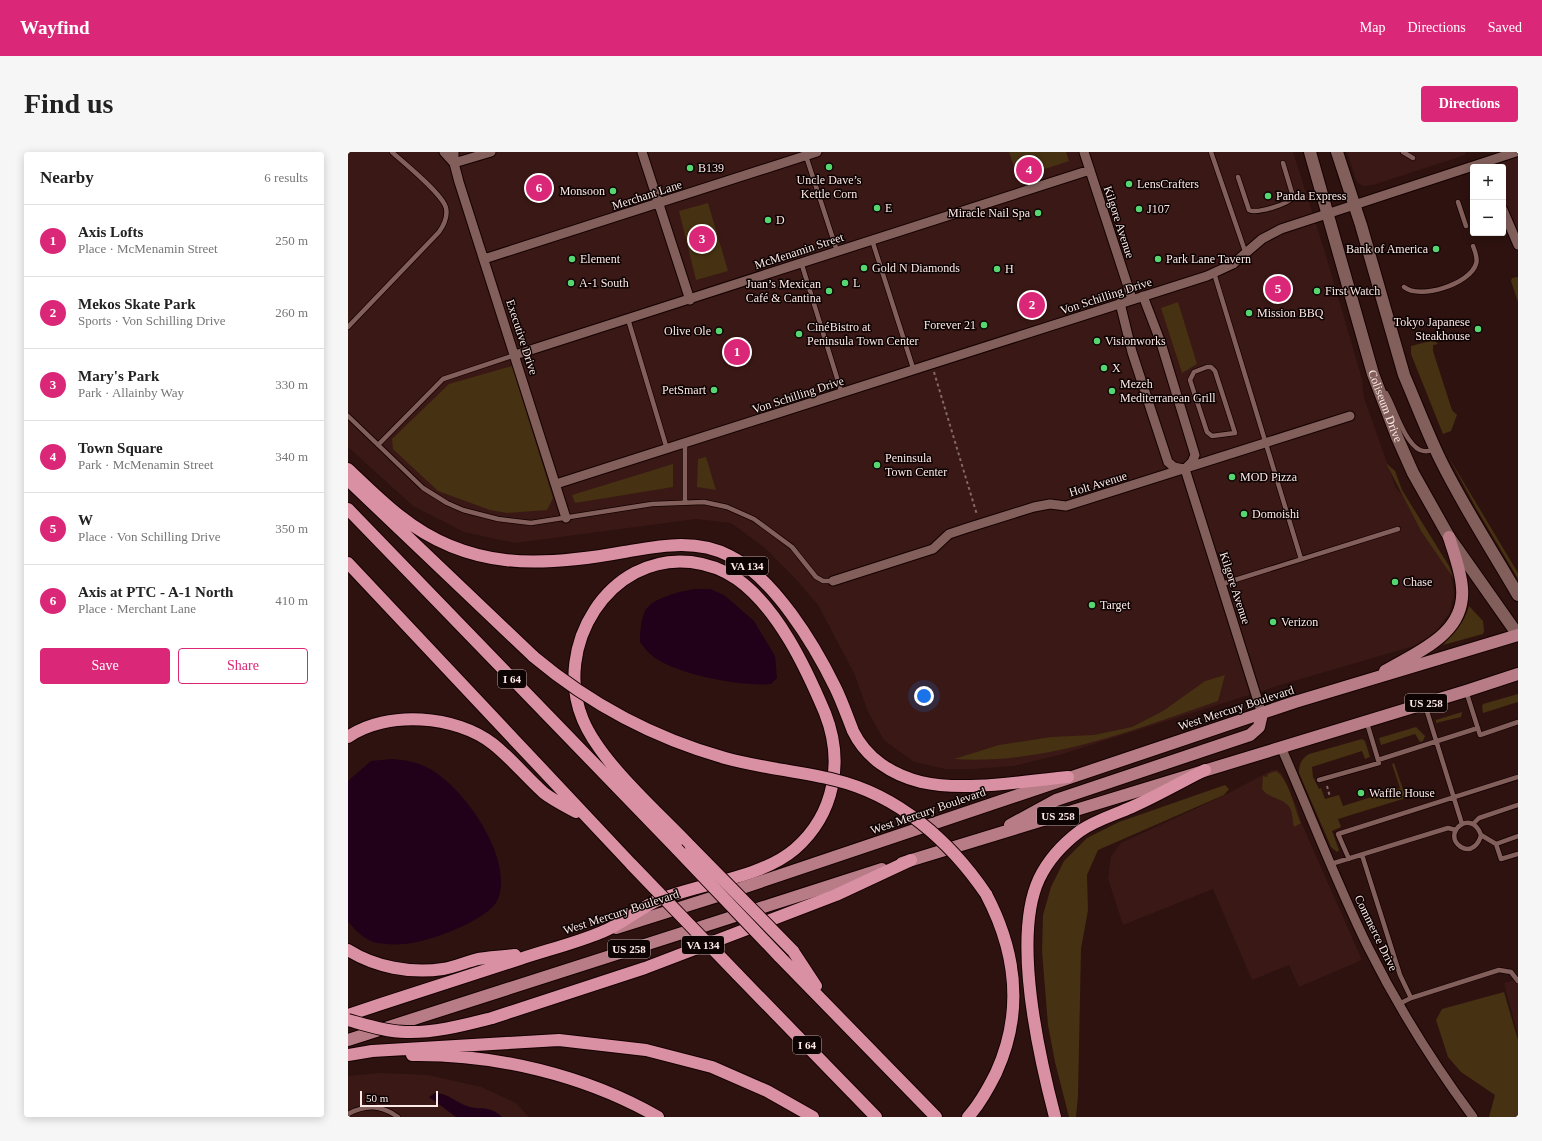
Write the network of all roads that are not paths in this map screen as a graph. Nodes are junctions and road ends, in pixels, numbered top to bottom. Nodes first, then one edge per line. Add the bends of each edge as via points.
1 (392, 152) edge
2 (444, 152) edge
3 (454, 152) edge
4 (491, 152) edge
5 (642, 152) edge
6 (817, 152) edge
7 (1084, 152) edge
8 (1212, 152) edge
9 (1310, 152) edge
10 (1337, 152) edge
11 (1404, 152) edge
12 (1484, 152) edge
13 (1516, 152) edge
14 (806, 156) junction
15 (1412, 158) dead end
16 (1283, 162) dead end
17 (454, 163) junction
18 (1488, 164) edge
19 (1090, 170) junction
20 (1470, 170) edge
21 (1238, 177) dead end
22 (1458, 202) dead end
23 (659, 204) junction
24 (1354, 205) junction
25 (1328, 213) junction
26 (1506, 217) edge
27 (1466, 226) dead end
28 (872, 240) junction
29 (1518, 245) edge
30 (1473, 246) dead end
31 (837, 251) junction
32 (1246, 254) junction
33 (484, 259) junction
34 (800, 262) junction
35 (1214, 273) junction
36 (1404, 287) dead end
37 (1143, 296) junction
38 (1132, 299) junction
39 (690, 300) junction
40 (1120, 303) junction
41 (628, 319) junction
42 (348, 327) edge
43 (515, 355) junction
44 (914, 370) junction
45 (1373, 374) junction
46 (842, 394) junction
47 (348, 416) edge
48 (1350, 416) dead end
49 (1235, 433) joint
50 (1266, 442) junction
51 (686, 443) junction
52 (378, 445) junction
53 (667, 449) junction
54 (1436, 449) junction
55 (348, 469) edge
56 (1185, 469) junction
57 (348, 480) edge
58 (556, 484) junction
59 (685, 501) junction
60 (348, 509) edge
61 (566, 518) junction
62 (1398, 529) dead end
63 (1449, 537) junction
64 (1302, 559) junction
65 (348, 563) edge
66 (833, 581) joint
67 (1222, 584) junction
68 (1518, 595) edge
69 (1518, 635) edge
70 (1518, 674) edge
71 (1368, 681) junction
72 (1466, 691) junction
73 (1424, 704) junction
74 (1262, 714) junction
75 (1366, 721) junction
76 (1518, 722) edge
77 (1478, 728) junction
78 (348, 737) edge
79 (1436, 742) junction
80 (1281, 747) junction
81 (1378, 760) junction
82 (1205, 770) junction
83 (1518, 777) edge
84 (1068, 778) junction
85 (1319, 780) dead end
86 (1453, 796) junction
87 (1518, 805) edge
88 (589, 820) junction
89 (1462, 824) junction
90 (1473, 824) junction
91 (1456, 830) junction
92 (1481, 835) junction
93 (1518, 836) edge
94 (988, 838) junction
95 (1496, 844) junction
96 (1518, 854) edge
97 (1362, 855) junction
98 (1349, 859) junction
99 (911, 860) junction
100 (1332, 864) junction
101 (605, 932) junction
102 (348, 950) edge
103 (540, 952) junction
104 (1518, 981) edge
105 (1411, 998) junction
106 (1399, 1004) junction
107 (830, 1008) junction
108 (348, 1014) edge
109 (348, 1020) edge
110 (348, 1040) edge
111 (348, 1057) edge
112 (348, 1114) edge
113 (398, 1117) edge
114 (658, 1117) edge
115 (813, 1117) edge
116 (876, 1117) edge
117 (936, 1117) edge
118 (968, 1117) edge
119 (1055, 1117) edge
120 (1473, 1117) edge

1 - 42 lane via 441,198 447,210 446,221 439,232
2 - 17 street, Executive Drive
3 - 17 street, Executive Drive
4 - 17 street
5 - 23 street
6 - 14 street, Merchant Lane
7 - 19 street, Kilgore Avenue
8 - 32 lane
9 - 25 street, Coliseum Drive
10 - 24 street
11 - 15 lane
12 - 18 street
13 - 18 street, Von Schilling Drive
14 - 23 street, Merchant Lane
14 - 31 lane
16 - 21 lane via 1293,197 1289,202 1258,212 1249,210
17 - 33 street, Executive Drive
19 - 28 street, McMenamin Street
19 - 38 street, Kilgore Avenue
20 - 24 street, Von Schilling Drive
22 - 27 lane
23 - 33 street, Merchant Lane
23 - 39 street
24 - 25 street, Von Schilling Drive
24 - 54 street via 1404,375
25 - 32 street, Von Schilling Drive via 1271,234
25 - 45 street, Coliseum Drive
26 - 29 street
28 - 31 street, McMenamin Street
28 - 44 lane
30 - 36 lane via 1477,263 1472,273 1464,280 1424,293 1409,292
31 - 34 street, McMenamin Street
32 - 35 street, Von Schilling Drive
33 - 43 street, Executive Drive
34 - 39 street, McMenamin Street
34 - 46 lane
35 - 37 street, Von Schilling Drive
35 - 50 lane
37 - 38 street, Von Schilling Drive
37 - 56 street via 1161,343 1194,455 1192,462
38 - 40 street, Von Schilling Drive
39 - 41 street, McMenamin Street
40 - 44 street, Von Schilling Drive
40 - 56 street via 1132,352 1168,462 1174,467
41 - 43 street, McMenamin Street
41 - 53 lane
43 - 52 lane via 443,378
43 - 58 street, Executive Drive
44 - 46 street, Von Schilling Drive
45 - 54 lane via 1414,446 1420,450
45 - 63 street, Coliseum Drive via 1416,479
46 - 51 street, Von Schilling Drive
47 - 52 lane
48 - 50 street, Holt Avenue
49 - 49 lane via 1215,371 1207,367 1194,372 1190,380 1207,432 1212,436
50 - 56 street, Holt Avenue
50 - 64 lane
51 - 53 street, Von Schilling Drive
51 - 59 lane
52 - 61 lane via 434,496 463,510 479,516 515,522
53 - 58 street, Von Schilling Drive
54 - 68 street
55 - 84 highway, VA 134 via 400,516 433,538 468,552 492,558 540,563 563,562 667,544 712,548 729,554 745,564 762,580 802,630 836,688 854,733 880,764 908,778 936,785 977,785
56 - 66 street, Holt Avenue via 1066,506 1041,505 980,524 949,534 933,549
56 - 67 street, Kilgore Avenue
57 - 118 highway, bridge via 534,657 596,703 667,739 726,758 837,780 877,796 911,816 934,834 963,863 986,894 1004,932 1014,986 1009,1036 1001,1062 990,1085
58 - 61 street, Executive Drive
59 - 61 lane
59 - 66 lane via 726,507 754,519 792,547 816,577 823,581
60 - 107 highway, I 64, bridge
62 - 64 lane
63 - 69 street, Coliseum Drive
63 - 71 main road via 1462,589 1455,621 1433,643
64 - 67 lane
65 - 88 highway, I 64
67 - 74 street, Kilgore Avenue
69 - 71 main road, West Mercury Boulevard / US 258
70 - 72 main road, US 258
71 - 74 main road, West Mercury Boulevard / US 258
72 - 73 main road, US 258
72 - 77 lane
73 - 75 main road, US 258
73 - 79 lane
74 - 84 main road, West Mercury Boulevard / US 258
74 - 94 main road via 1259,726 1250,735 1056,800
75 - 80 main road, US 258
75 - 81 lane
76 - 77 lane via 1480,735
77 - 79 lane
78 - 88 highway via 378,723 403,719 449,724 492,743 545,793
79 - 81 lane
79 - 86 lane
80 - 82 main road, US 258
80 - 100 street, Commerce Drive
81 - 85 lane via 1379,763
82 - 94 main road, US 258
82 - 119 highway via 1080,831 1058,851 1039,879 1031,908 1028,948 1039,1048
83 - 86 lane
84 - 101 main road, West Mercury Boulevard / US 258 via 735,891
86 - 89 lane
86 - 98 lane via 1338,834
87 - 90 lane via 1480,818
88 - 116 highway, I 64, bridge
89 - 90 lane
89 - 91 lane
90 - 92 lane
91 - 92 lane via 1456,843 1468,849 1475,847
91 - 97 lane via 1448,828
92 - 95 lane
93 - 95 lane
94 - 99 main road, US 258
95 - 96 lane via 1501,859
97 - 98 lane
97 - 105 lane via 1383,924
98 - 100 lane
99 - 109 highway, VA 134, bridge via 836,895 644,968 492,1018 437,1030 405,1032
99 - 110 main road, US 258
100 - 106 street, Commerce Drive via 1365,939
101 - 103 highway, West Mercury Boulevard / US 258
101 - 107 highway, bridge via 656,901 764,867 782,858 795,849 821,817 834,783 834,747 827,719 803,667 771,614 736,578 720,569 700,563 664,562 648,566 619,581 606,594 588,621 577,649 574,684 579,710 591,736 621,774 692,847 793,951
102 - 103 highway via 378,964 423,971 443,969 479,959
103 - 108 highway, West Mercury Boulevard / US 258
104 - 105 lane via 1512,972 1499,970
105 - 106 lane
106 - 120 street, Commerce Drive via 1428,1053
107 - 117 highway, I 64
111 - 114 highway via 437,1055 499,1062 573,1080 629,1102
111 - 115 highway via 372,1051 519,1041 559,1040 596,1043 646,1050 712,1067 767,1091
112 - 113 lane via 360,1107 386,1108

